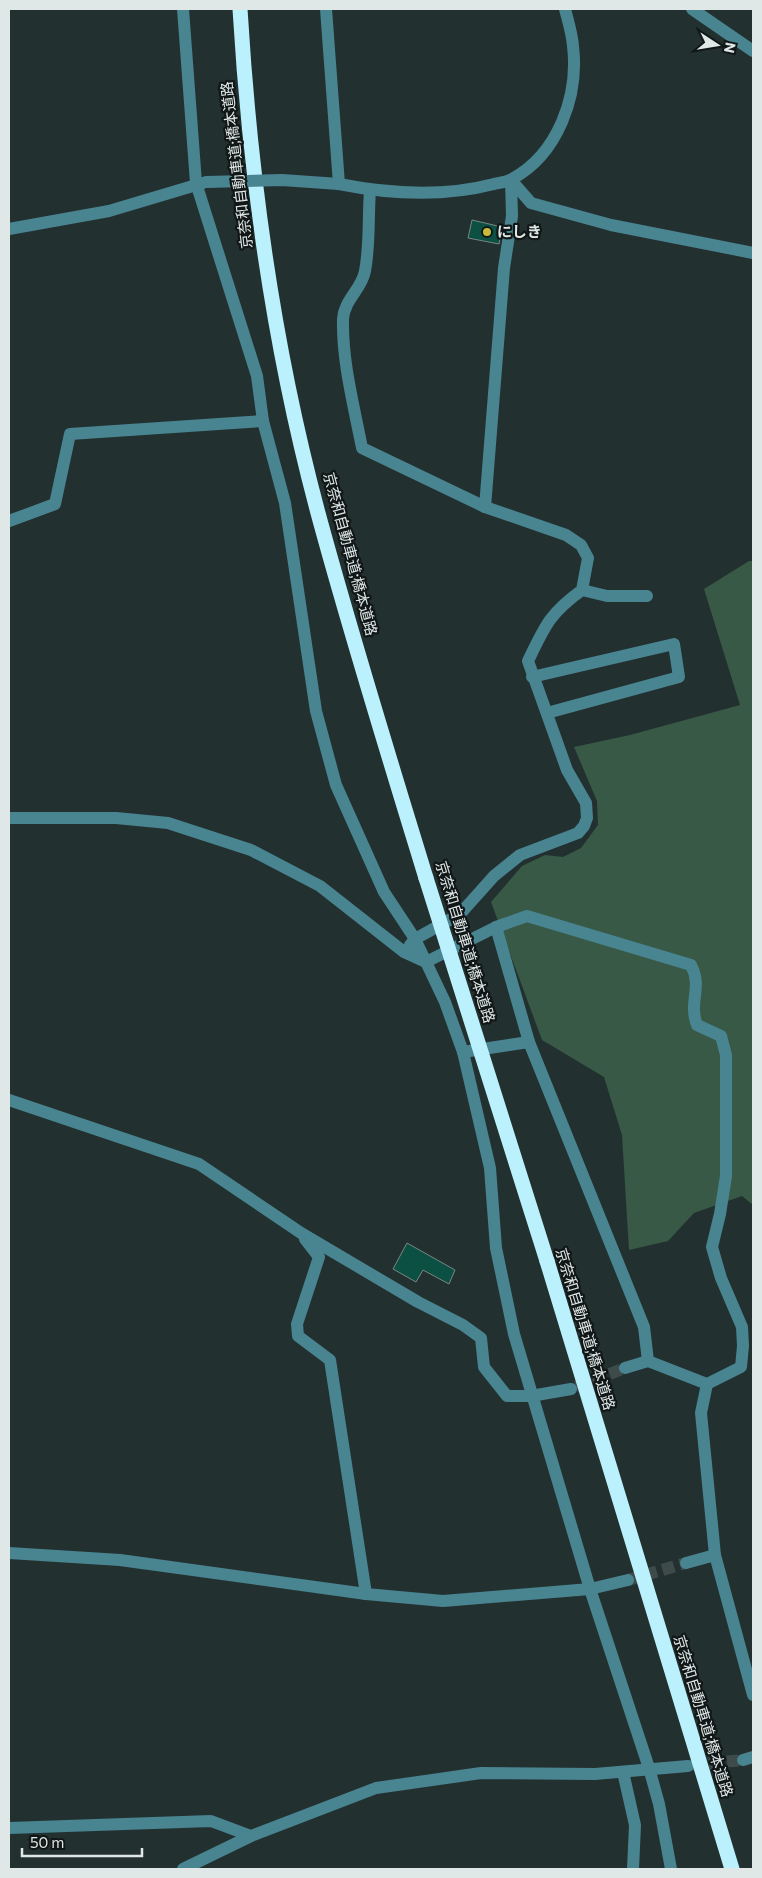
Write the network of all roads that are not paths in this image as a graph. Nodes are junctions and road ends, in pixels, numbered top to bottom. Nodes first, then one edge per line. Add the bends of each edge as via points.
1 (183, 9) edge
2 (240, 9) edge
3 (326, 9) edge
4 (565, 9) edge
5 (692, 9) edge
6 (753, 51) edge
7 (511, 180) junction
8 (201, 183) junction
9 (339, 184) junction
10 (370, 190) junction
11 (9, 229) edge
12 (753, 253) edge
13 (263, 420) junction
14 (485, 507) junction
15 (9, 521) edge
16 (582, 590) junction
17 (647, 596) dead end
18 (532, 677) junction
19 (547, 713) junction
20 (9, 818) edge
21 (496, 927) junction
22 (415, 939) junction
23 (404, 952) junction
24 (426, 962) junction
25 (529, 1042) junction
26 (463, 1052) junction
27 (9, 1100) edge
28 (301, 1233) junction
29 (648, 1361) junction
30 (625, 1368) tunnel mouth
31 (707, 1384) junction
32 (572, 1389) tunnel mouth
33 (530, 1396) junction
34 (9, 1553) edge
35 (715, 1556) junction
36 (686, 1563) tunnel mouth
37 (628, 1580) tunnel mouth
38 (590, 1590) junction
39 (366, 1594) junction
40 (753, 1695) edge
41 (688, 1766) tunnel mouth
42 (649, 1768) junction
43 (623, 1772) junction
44 (9, 1828) edge
45 (251, 1836) junction
46 (183, 1869) edge
47 (633, 1869) edge
48 (671, 1869) edge
49 (732, 1869) edge

1 - 8 street
2 - 49 highway, 京奈和自動車道;橋本道路, bridge via 244,90 262,238 287,378 318,512 426,878
3 - 9 street
4 - 7 street via 573,45 574,83 562,124 538,159
5 - 6 street
7 - 10 street via 471,190
7 - 12 street via 531,203 611,224
7 - 14 street via 512,216 504,268
8 - 9 street, bridge via 282,180
8 - 11 street via 109,211
8 - 13 street via 257,376
9 - 10 street
10 - 14 street via 365,271 343,317 348,374 362,448
13 - 15 street via 70,434 55,504
13 - 22 street via 285,503 316,711 336,785 384,892
14 - 16 street via 566,535 581,545 588,558
16 - 17 street via 607,596
16 - 18 street via 550,618 528,661
18 - 19 street
18 - 19 street via 674,644 679,677
19 - 22 street via 567,770 586,803 584,826 578,833 520,855 494,876 460,914
20 - 23 street via 116,818 168,823 251,850 320,886
21 - 24 street
21 - 25 street
21 - 31 street via 528,916 691,965 697,978 693,1014 697,1025 720,1036 726,1055 726,1176 712,1247 742,1327 743,1346 741,1367
22 - 23 street
22 - 24 street
23 - 24 street
24 - 26 street
25 - 26 street
25 - 29 street via 644,1327
26 - 33 street via 490,1168 496,1248 504,1294
27 - 28 street via 199,1164
28 - 33 street via 463,1325 481,1338 484,1367 496,1385 507,1396
28 - 39 street via 319,1257 297,1324 298,1336 330,1360
29 - 30 street
29 - 31 street
31 - 35 street via 701,1413
32 - 33 street
33 - 38 street
34 - 39 street via 120,1560
35 - 36 street
35 - 40 street
37 - 38 street
38 - 39 street via 443,1601
38 - 42 street
41 - 42 street
42 - 43 street
42 - 48 street
43 - 45 street via 481,1773 376,1788
43 - 47 street via 636,1825
44 - 45 street via 211,1820
45 - 46 street

